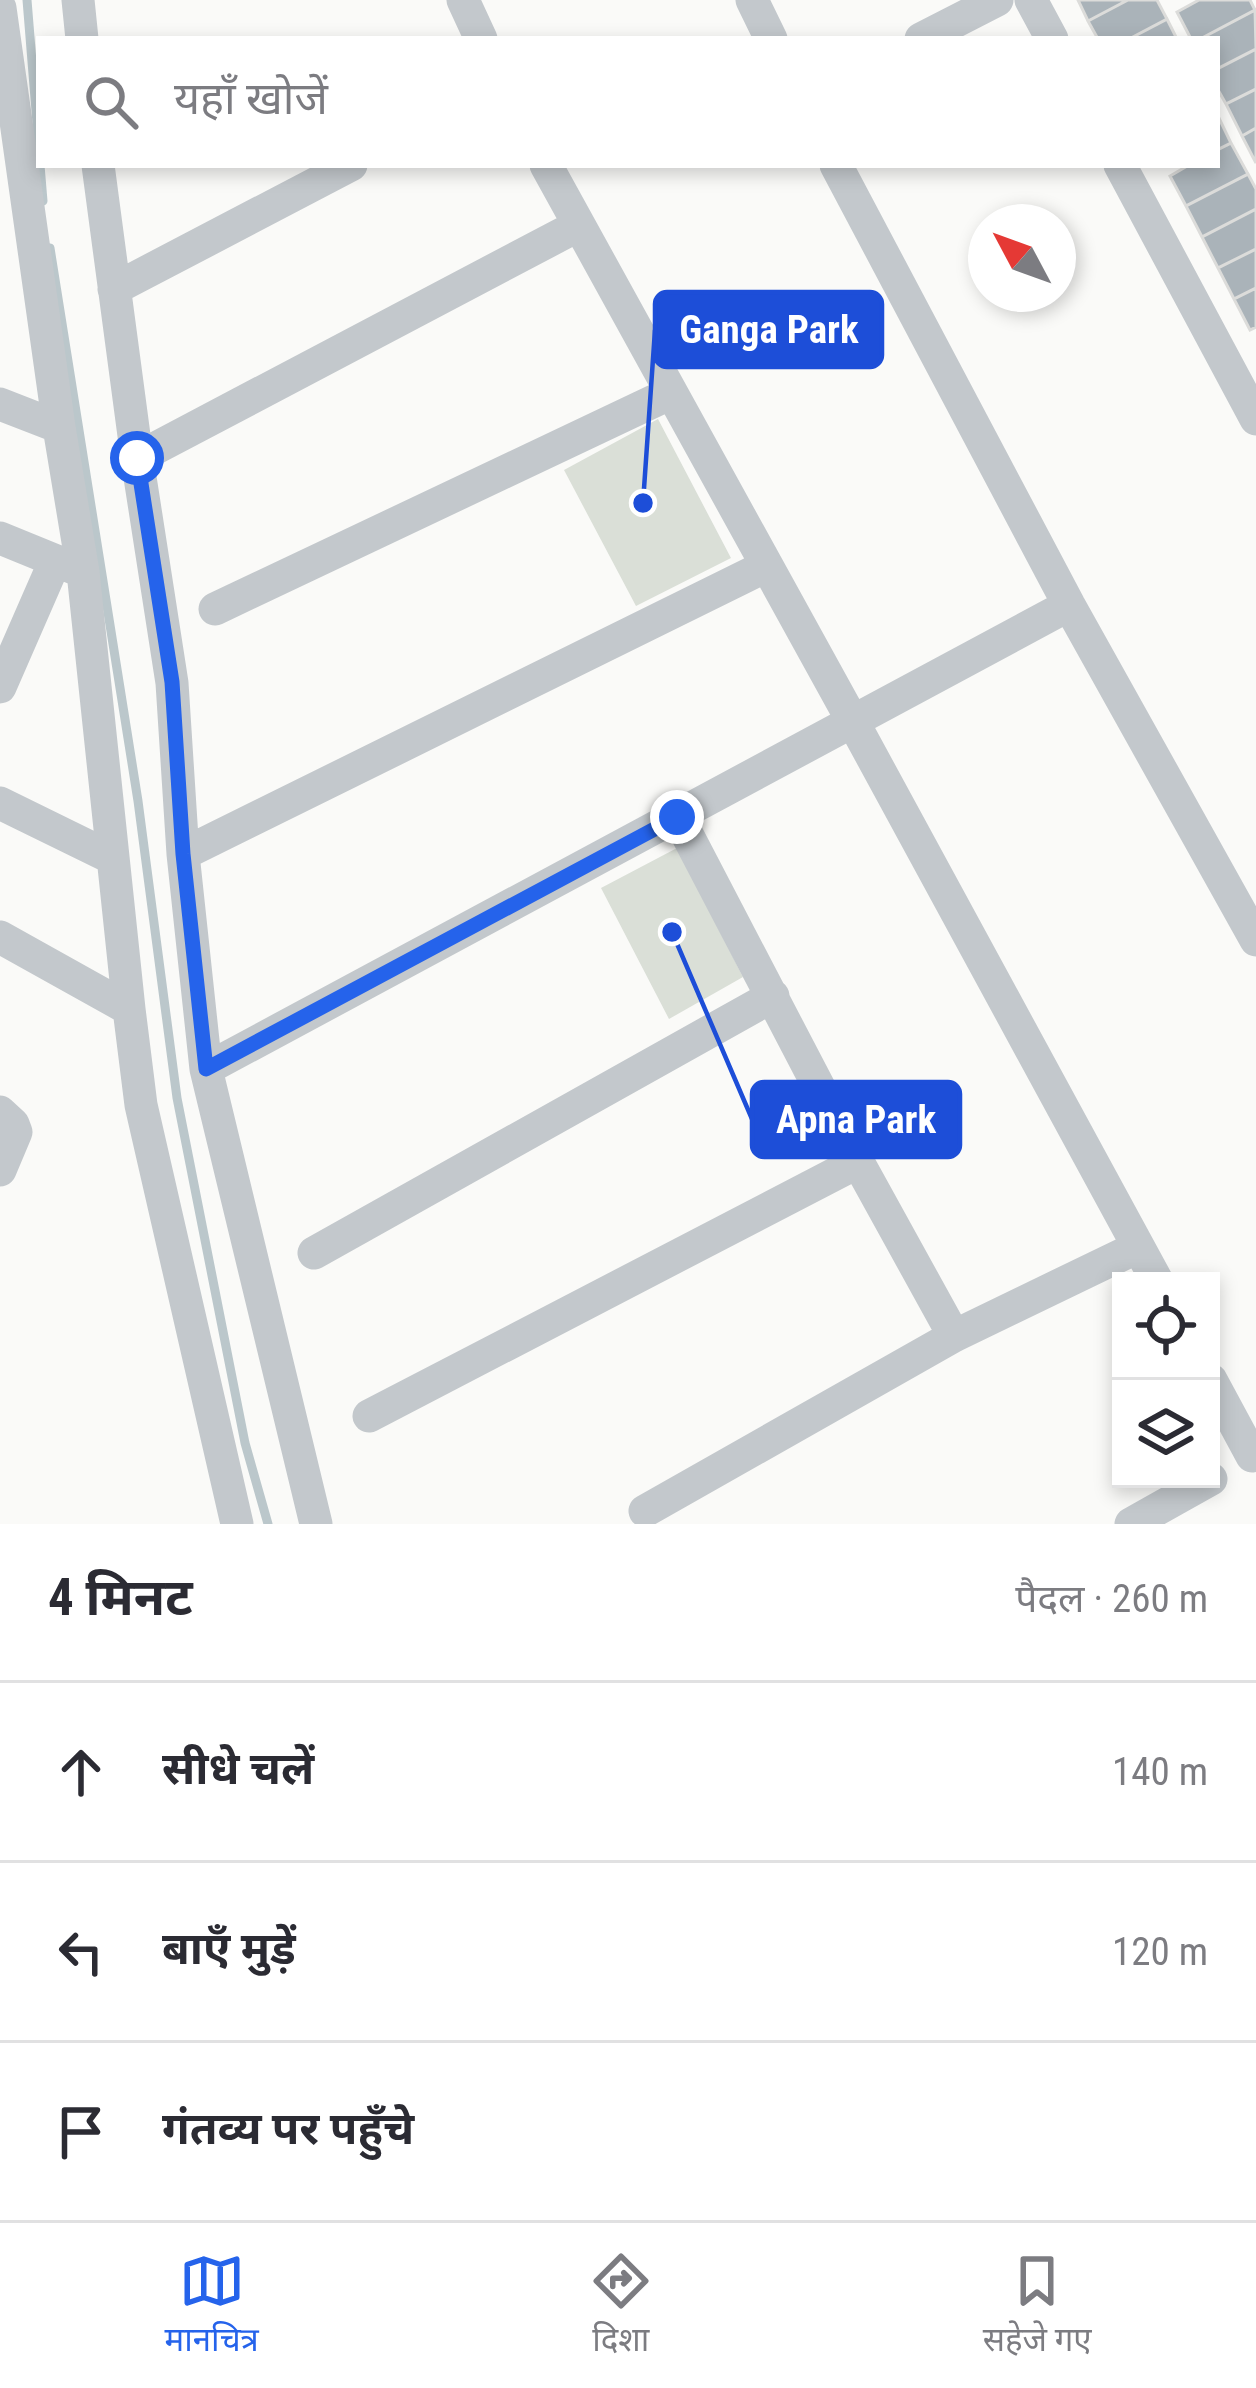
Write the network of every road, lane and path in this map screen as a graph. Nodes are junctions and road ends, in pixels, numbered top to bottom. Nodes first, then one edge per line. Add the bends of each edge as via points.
1 (78, 0) edge
2 (463, 0) edge
3 (752, 0) edge
4 (998, 0) edge
5 (1031, 0) edge
6 (0, 8) edge
7 (82, 36) edge
8 (480, 36) edge
9 (770, 36) edge
10 (928, 36) edge
11 (1050, 36) edge
12 (98, 168) edge
13 (345, 168) edge
14 (548, 168) edge
15 (838, 168) edge
16 (1122, 168) edge
17 (579, 225) junction
18 (114, 289) junction
19 (671, 393) junction
20 (0, 404) edge
21 (1256, 419) edge
22 (59, 428) junction
23 (137, 458) junction
24 (0, 538) edge
25 (766, 566) junction
26 (69, 567) junction
27 (1069, 605) junction
28 (215, 609) dead end
29 (0, 687) edge
30 (852, 720) junction
31 (0, 803) edge
32 (677, 817) junction
33 (183, 854) junction
34 (112, 858) junction
35 (1248, 904) edge
36 (0, 938) edge
37 (1256, 940) edge
38 (773, 996) junction
39 (129, 1009) junction
40 (206, 1069) junction
41 (0, 1112) edge
42 (858, 1162) junction
43 (0, 1170) edge
44 (1138, 1247) junction
45 (314, 1253) dead end
46 (1152, 1272) edge
47 (954, 1336) junction
48 (1220, 1396) edge
49 (369, 1416) dead end
50 (1254, 1455) edge
51 (1220, 1474) edge
52 (1195, 1488) edge
53 (645, 1511) dead end
54 (237, 1524) edge
55 (316, 1524) edge
56 (1131, 1524) edge

1 - 7 street
2 - 8 street
3 - 9 street
4 - 10 street
5 - 11 street
6 - 22 street
12 - 18 street
13 - 18 street
14 - 17 street
15 - 27 street
16 - 21 street
17 - 19 street
17 - 23 street
18 - 23 street
19 - 25 street
19 - 28 street
20 - 22 street
22 - 26 street
23 - 33 street via 172,682
24 - 26 street
25 - 30 street
25 - 33 street
26 - 29 street
26 - 34 street
27 - 30 street
27 - 35 street
30 - 32 street
30 - 44 street
31 - 34 street
32 - 38 street
32 - 40 street
33 - 40 street
34 - 39 street
35 - 37 street
36 - 39 street
38 - 42 street
38 - 45 street
39 - 54 street via 141,1105
40 - 55 street
41 - 43 street via 16,1132
42 - 47 street
42 - 49 street
44 - 46 street
44 - 47 street
47 - 53 street
48 - 50 street
50 - 51 street
52 - 56 street

